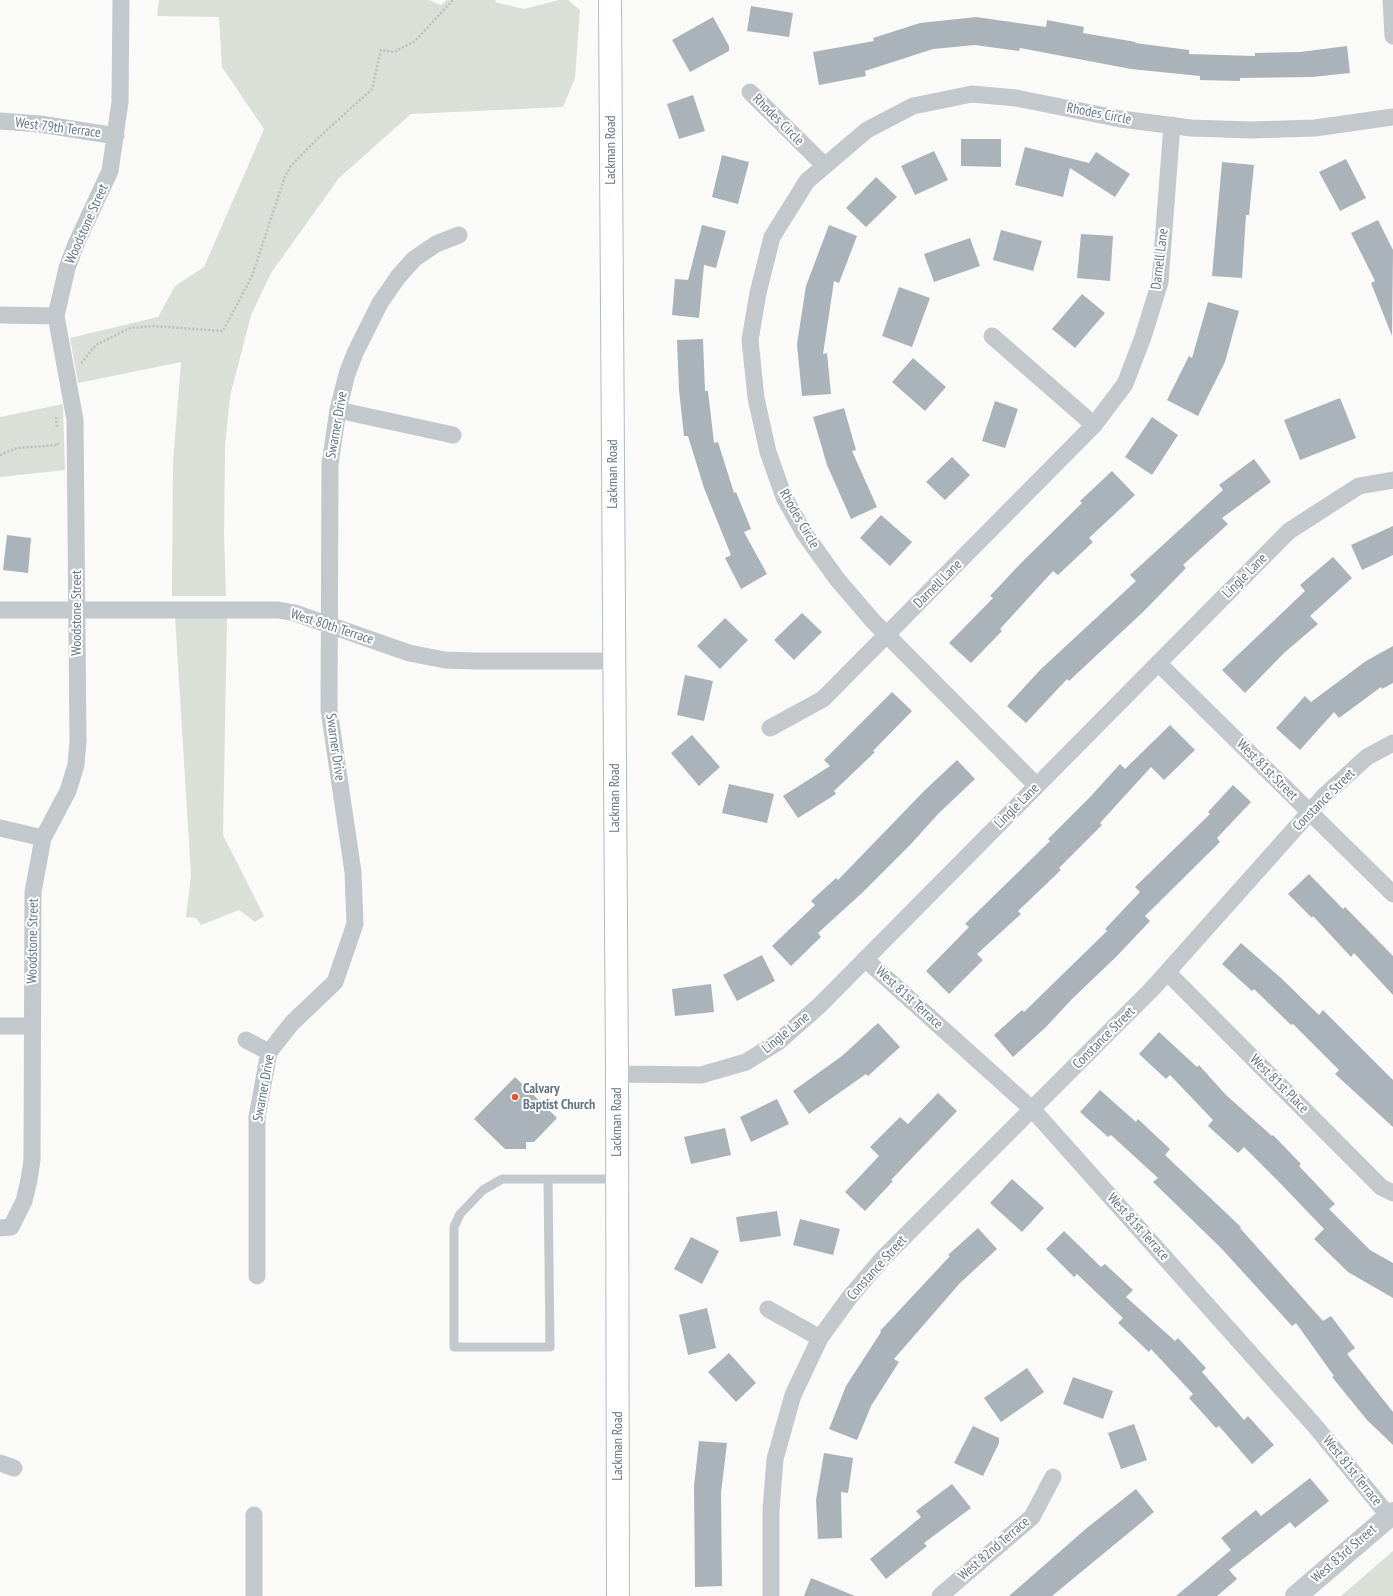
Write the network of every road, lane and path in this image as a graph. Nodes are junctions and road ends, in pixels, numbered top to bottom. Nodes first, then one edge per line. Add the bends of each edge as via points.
1 (121, 0) edge
2 (453, 0) edge
3 (610, 0) edge
4 (1391, 0) edge
5 (1393, 36) edge
6 (750, 92) dead end
7 (1393, 116) edge
8 (0, 121) edge
9 (1172, 125) junction
10 (116, 136) junction
11 (824, 165) junction
12 (459, 236) dead end
13 (0, 315) edge
14 (56, 316) junction
15 (992, 336) dead end
16 (67, 380) junction
17 (338, 410) junction
18 (55, 411) dead end
19 (1094, 425) junction
20 (57, 432) dead end
21 (453, 436) dead end
22 (58, 438) dead end
23 (0, 455) edge
24 (1393, 480) edge
25 (0, 610) edge
26 (77, 610) junction
27 (330, 624) junction
28 (887, 635) junction
29 (614, 661) junction
30 (1158, 663) junction
31 (770, 728) dead end
32 (1393, 743) edge
33 (1037, 786) junction
34 (1309, 812) junction
35 (0, 828) edge
36 (43, 838) junction
37 (1393, 894) edge
38 (865, 959) junction
39 (1167, 972) junction
40 (0, 1026) edge
41 (32, 1026) junction
42 (246, 1040) dead end
43 (268, 1052) junction
44 (617, 1074) junction
45 (1033, 1110) junction
46 (548, 1179) junction
47 (617, 1179) junction
48 (1393, 1193) edge
49 (5, 1228) edge
50 (257, 1276) dead end
51 (768, 1309) dead end
52 (820, 1338) junction
53 (1053, 1477) dead end
54 (254, 1514) dead end
55 (1391, 1515) edge
56 (254, 1596) edge
57 (618, 1596) edge
58 (771, 1596) edge
59 (940, 1596) edge
60 (1296, 1596) edge

1 - 10 street, Woodstone Street via 120,102
2 - 16 path via 415,41 394,52 381,50 372,89 291,166 285,176 252,276 223,331 153,326 130,328 96,345
3 - 29 main road, Lackman Road
4 - 5 street
6 - 11 street, Rhodes Circle
7 - 9 street, Rhodes Circle via 1315,128 1251,130
8 - 10 street, West 79th Terrace via 40,124
9 - 11 street, Rhodes Circle via 1121,119 1016,98 972,94 913,106 867,130
9 - 19 street, Darnell Lane via 1160,282 1144,337 1125,384
10 - 14 street, Woodstone Street via 110,171 67,268
11 - 28 street, Rhodes Circle via 807,182 772,237 750,340 756,398 768,452 784,497 804,533 837,579
12 - 17 street, Swarner Drive via 436,244 414,259 398,277 380,303 354,354
13 - 14 street
14 - 16 street, Woodstone Street
15 - 19 street
16 - 26 street, Woodstone Street via 76,434
17 - 21 street
17 - 27 street, Swarner Drive via 330,464
18 - 20 path
19 - 28 street, Darnell Lane
22 - 23 path via 58,445 17,448
24 - 30 street, Lingle Lane via 1359,486 1289,531
25 - 26 street, West 80th Terrace
26 - 27 street, West 80th Terrace via 278,610
26 - 36 street, Woodstone Street via 76,765 68,791
27 - 29 street, West 80th Terrace via 409,653 444,660
27 - 43 street, Swarner Drive via 329,710 354,872 355,924 335,982 292,1023
28 - 31 street, Darnell Lane via 823,699
28 - 33 street, Rhodes Circle
29 - 44 main road, Lackman Road
30 - 33 street, Lingle Lane
30 - 34 street, West 81st Street
32 - 34 street, Constance Street via 1367,757 1324,795
33 - 38 street, Lingle Lane
34 - 37 street, West 81st Street
34 - 39 street, Constance Street
35 - 36 street
36 - 41 street, Woodstone Street via 33,892
38 - 44 street, Lingle Lane via 820,1005 778,1042 746,1062 701,1075
38 - 45 street, West 81st Terrace
39 - 45 street, Constance Street
39 - 48 street, West 81st Place via 1381,1187
40 - 41 street
41 - 49 street, Woodstone Street via 32,1160 24,1201
42 - 43 street
43 - 50 street, Swarner Drive via 257,1117
44 - 47 main road, Lackman Road
45 - 52 street, Constance Street via 883,1258
45 - 55 street, West 81st Terrace via 1315,1426
46 - 46 lane via 502,1179 483,1190 460,1214 454,1227 454,1347 550,1347
46 - 47 lane
47 - 57 main road, Lackman Road
51 - 52 street
52 - 58 street, Constance Street via 792,1396 775,1459 771,1510
53 - 59 street, West 82nd Terrace via 1032,1517
54 - 56 street
55 - 60 street, West 83rd Street

